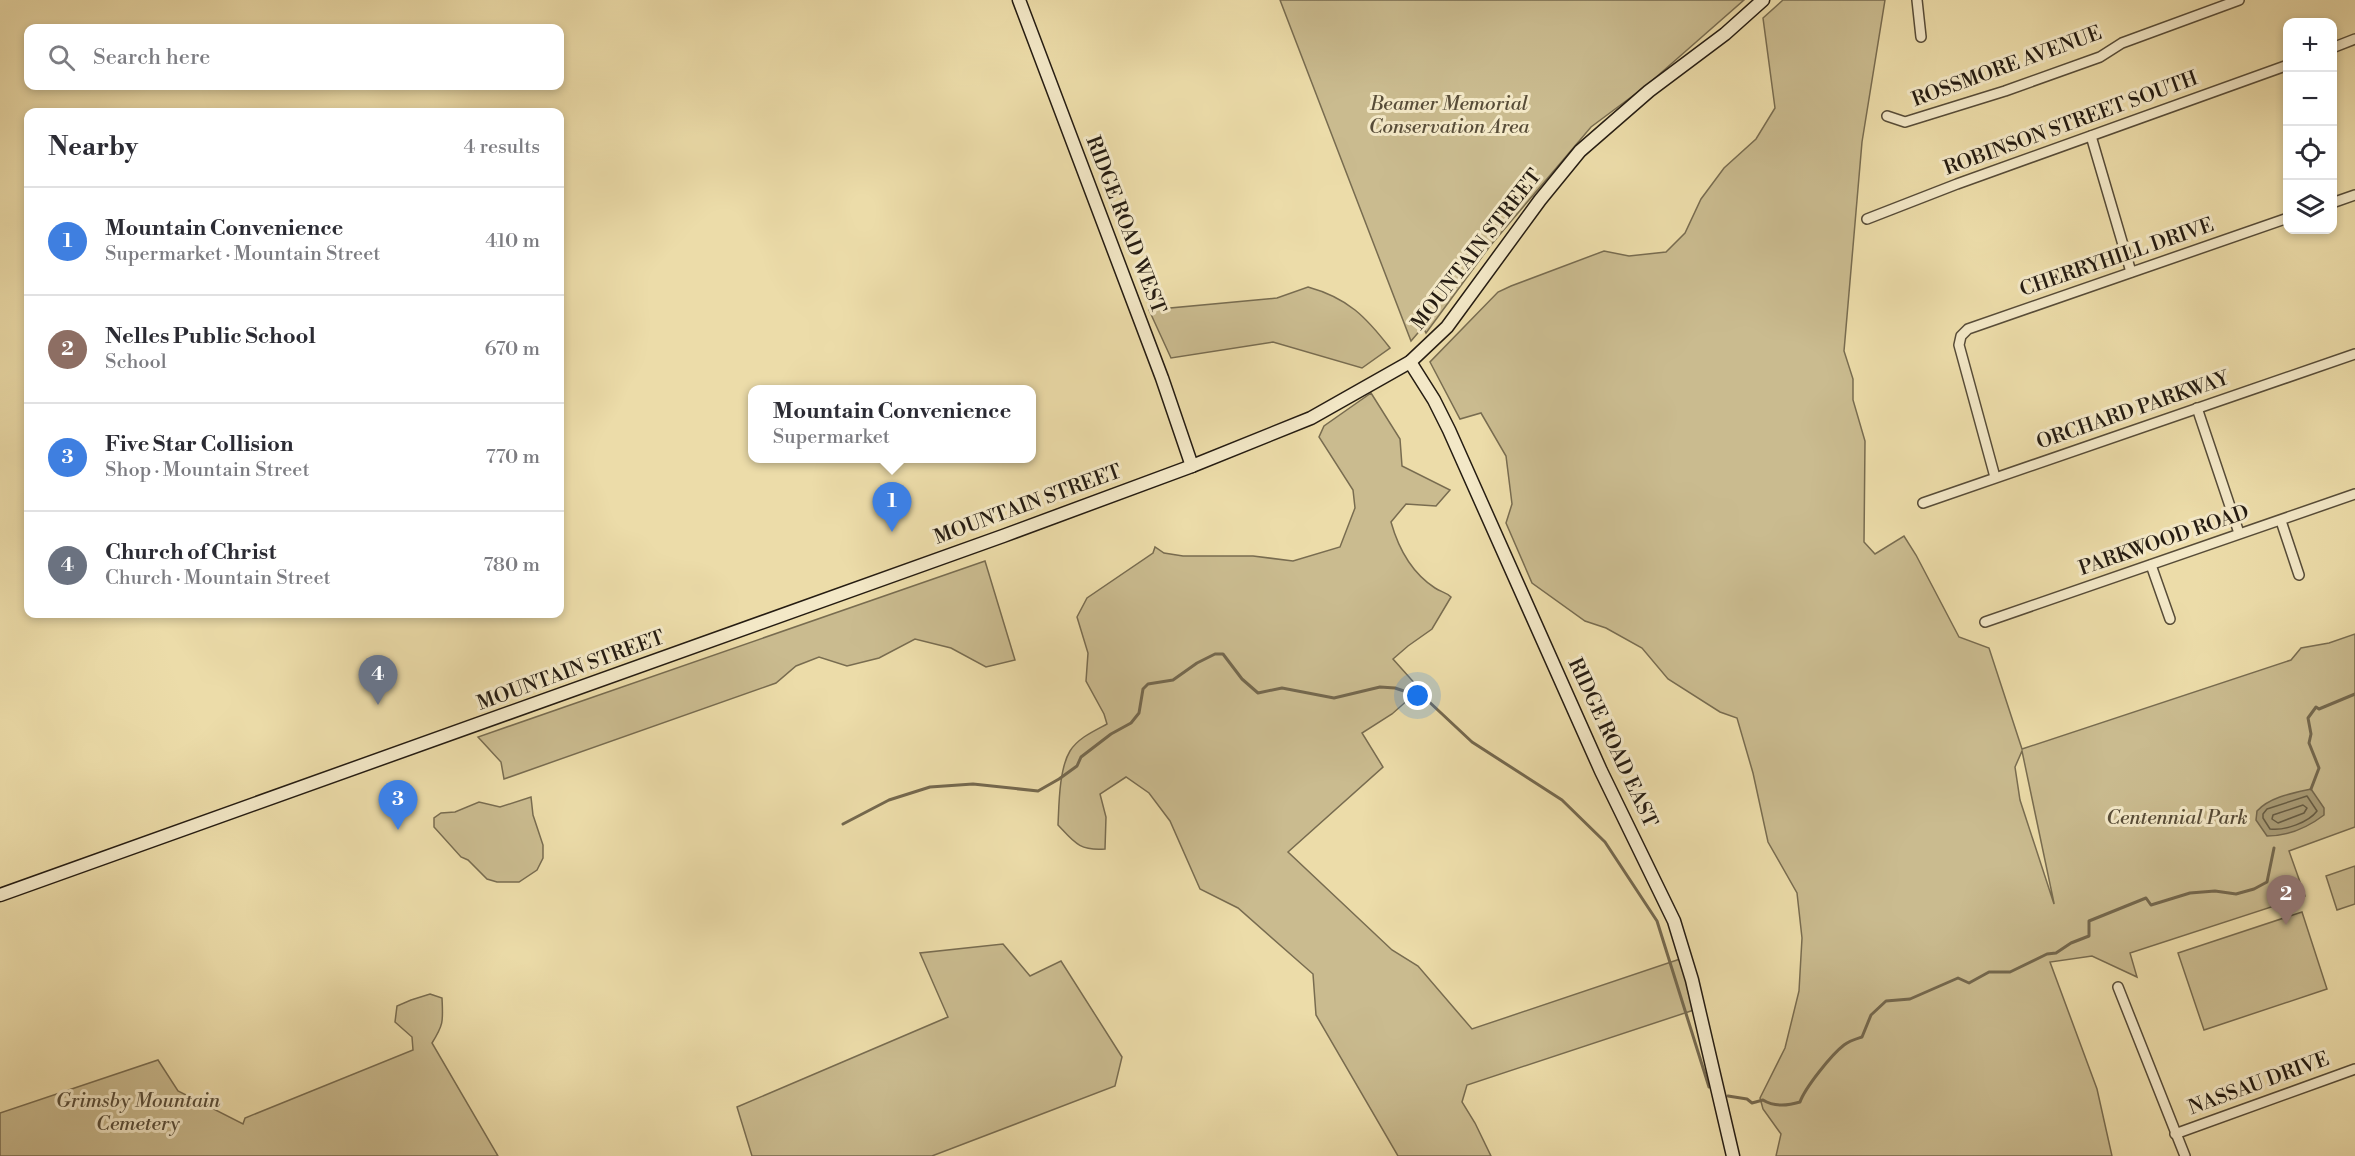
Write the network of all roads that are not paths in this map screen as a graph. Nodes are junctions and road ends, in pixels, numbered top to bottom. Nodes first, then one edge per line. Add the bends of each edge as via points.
1 (1019, 0) edge
2 (1763, 0) edge
3 (1917, 0) edge
4 (2239, 0) edge
5 (1921, 37) dead end
6 (2355, 39) edge
7 (2337, 46) edge
8 (2283, 67) edge
9 (1887, 116) dead end
10 (2091, 136) junction
11 (2355, 195) edge
12 (2337, 201) edge
13 (1867, 219) dead end
14 (2283, 220) edge
15 (2131, 272) junction
16 (2355, 354) edge
17 (1410, 362) junction
18 (2197, 408) junction
19 (1192, 466) junction
20 (1995, 477) junction
21 (2355, 494) edge
22 (1923, 503) dead end
23 (2280, 521) junction
24 (2239, 533) junction
25 (2151, 565) junction
26 (2299, 575) dead end
27 (2170, 619) dead end
28 (1985, 622) dead end
29 (0, 895) edge
30 (2118, 987) dead end
31 (2355, 1069) edge
32 (2175, 1134) junction
33 (1733, 1156) edge
34 (2185, 1156) edge

1 - 19 main road, RIDGE ROAD WEST
2 - 17 main road, MOUNTAIN STREET via 1581,151 1447,327
3 - 5 street
4 - 9 street, ROSSMORE AVENUE via 2005,91 1905,122
6 - 7 street
8 - 10 street, ROBINSON STREET SOUTH
10 - 13 street, ROBINSON STREET SOUTH
10 - 15 street
11 - 12 street
14 - 15 street, CHERRYHILL DRIVE
15 - 20 street, CHERRYHILL DRIVE via 1968,329 1961,336 1959,345
16 - 18 street, ORCHARD PARKWAY
17 - 19 main road, MOUNTAIN STREET via 1311,418
17 - 33 main road, RIDGE ROAD EAST via 1449,430 1601,771 1674,921 1692,980
18 - 20 street, ORCHARD PARKWAY
18 - 24 street
19 - 29 main road, MOUNTAIN STREET
20 - 22 street, ORCHARD PARKWAY
21 - 23 street, PARKWOOD ROAD
23 - 24 street, PARKWOOD ROAD
23 - 26 street
24 - 25 street, PARKWOOD ROAD
25 - 27 street
25 - 28 street, PARKWOOD ROAD
30 - 32 street
31 - 32 street, NASSAU DRIVE
32 - 34 street

